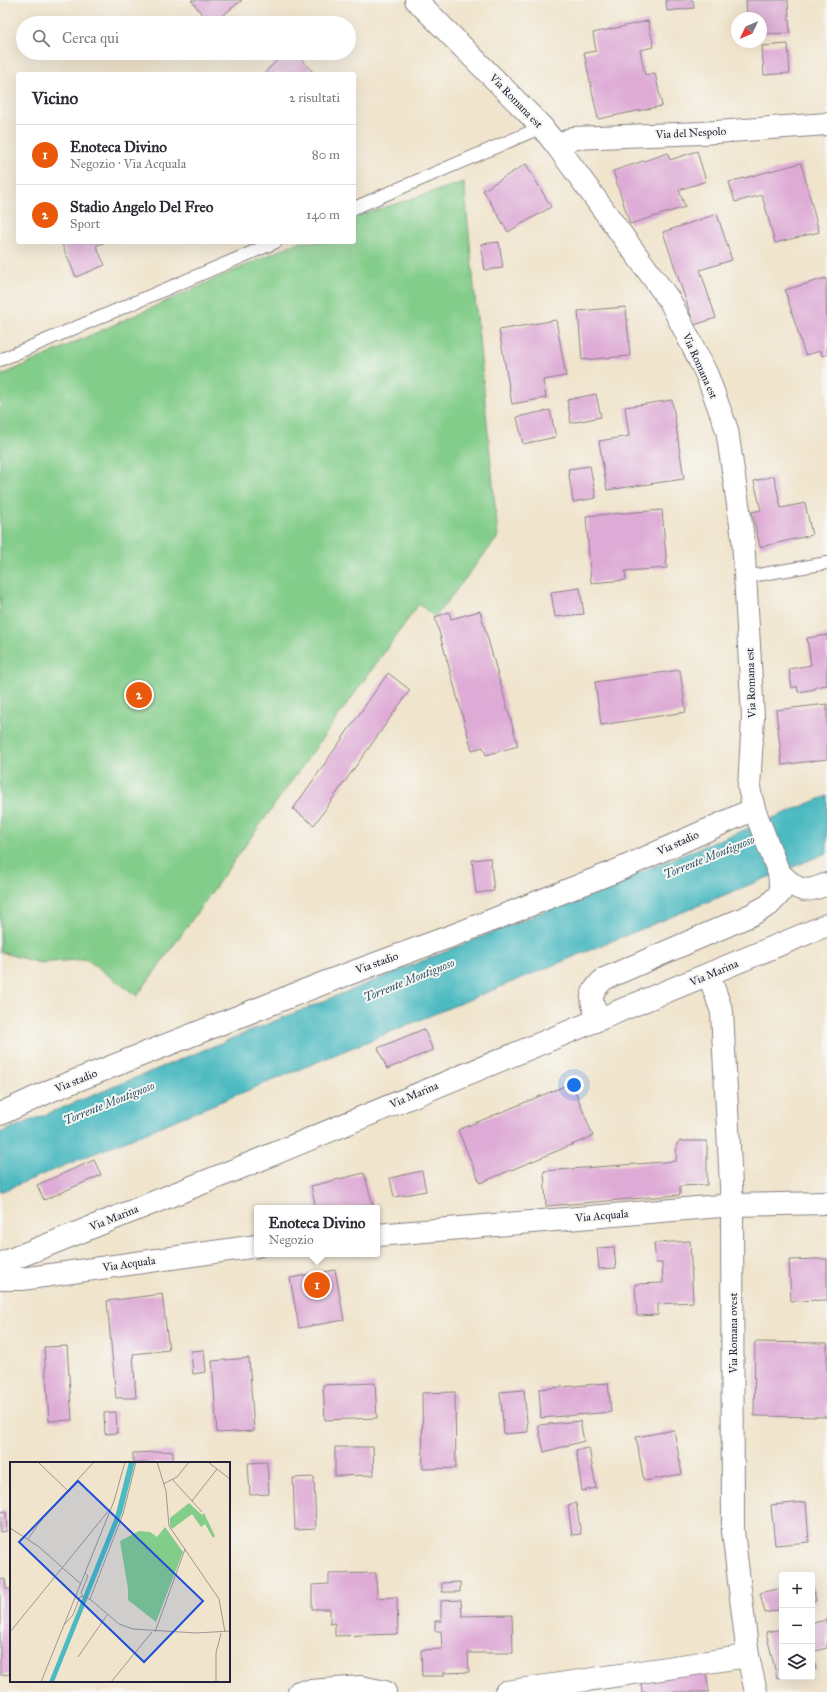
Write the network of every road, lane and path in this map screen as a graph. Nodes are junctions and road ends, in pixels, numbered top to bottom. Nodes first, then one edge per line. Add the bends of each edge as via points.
1 (416, 0) edge
2 (827, 124) edge
3 (542, 127) junction
4 (558, 146) junction
5 (356, 207) edge
6 (271, 244) edge
7 (0, 360) edge
8 (827, 563) edge
9 (746, 577) junction
10 (756, 816) junction
11 (779, 873) junction
12 (827, 884) edge
13 (827, 925) edge
14 (709, 975) junction
15 (598, 1019) junction
16 (0, 1114) edge
17 (827, 1203) edge
18 (732, 1205) junction
19 (380, 1235) edge
20 (254, 1246) edge
21 (0, 1264) edge
22 (0, 1279) edge
23 (748, 1656) junction
24 (299, 1692) edge
25 (385, 1692) edge
26 (506, 1692) edge
27 (756, 1692) edge

1 - 3 street, Via Romana est
2 - 4 street, Via del Nespolo via 702,133 574,138
3 - 4 street, Via Romana est
3 - 5 lane
4 - 9 street, Via Romana est via 670,301 707,375 727,430 743,538
6 - 7 lane
8 - 9 lane
9 - 10 street, Via Romana est via 753,717 749,788
10 - 11 street, Via Romana est
10 - 16 street, Via stadio via 462,932 314,986 52,1090
11 - 12 street via 796,888 810,892
11 - 15 street via 781,892 769,905 604,979 593,988 591,998
13 - 14 street, Via Marina
14 - 15 street, Via Marina
14 - 18 street, Via Romana ovest via 722,1012
15 - 21 street, Via Marina
17 - 18 street, Via Acquala
18 - 19 street, Via Acquala
18 - 23 street, Via Romana ovest via 733,1531
20 - 22 street, Via Acquala via 22,1279
23 - 26 street
23 - 27 street, Via Romana ovest
24 - 25 street via 361,1687

